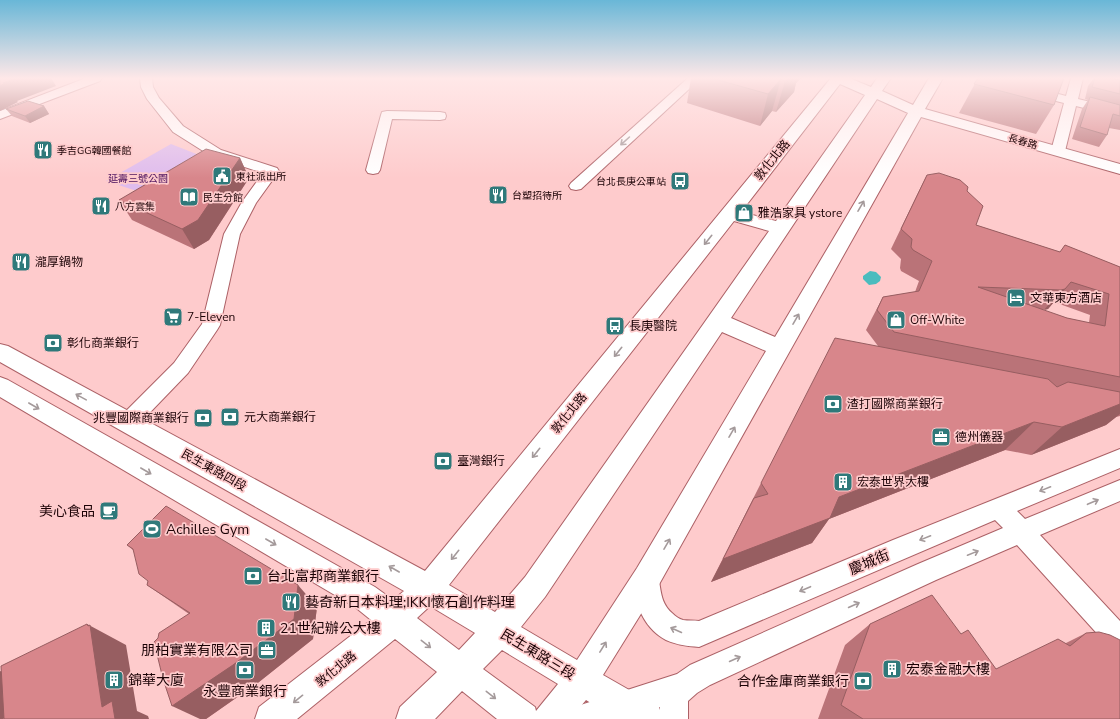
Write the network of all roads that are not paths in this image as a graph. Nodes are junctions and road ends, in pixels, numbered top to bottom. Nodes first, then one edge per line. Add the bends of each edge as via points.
1 (916, 111) edge
2 (163, 112) edge
3 (658, 112) edge
4 (810, 112) edge
5 (860, 112) edge
6 (918, 112) edge
7 (1068, 112) edge
8 (440, 116) dead end
9 (1058, 151) junction
10 (1120, 169) edge
11 (373, 170) dead end
12 (576, 186) dead end
13 (729, 214) junction
14 (781, 228) junction
15 (717, 321) junction
16 (779, 348) junction
17 (0, 352) edge
18 (0, 386) edge
19 (128, 422) junction
20 (1120, 458) edge
21 (1120, 490) edge
22 (1000, 508) junction
23 (1022, 532) junction
24 (647, 578) junction
25 (428, 589) junction
26 (395, 620) junction
27 (499, 631) junction
28 (1120, 640) edge
29 (461, 671) junction
30 (582, 680) junction
31 (682, 686) junction
32 (635, 712) edge
33 (271, 719) edge
34 (412, 719) edge
35 (523, 719) edge
36 (549, 719) edge
37 (578, 719) edge
38 (674, 719) edge

16 -> 1 main road
2 - 19 street via 178,129 216,153 272,171 249,202 232,234 211,325 180,368
3 -> 12 street
4 - 13 main road, 敦化北路
5 - 14 main road
6 - 9 main road, 長春路
7 - 9 street
8 - 11 street via 387,115
9 - 10 main road, 長春路
13 - 14 main road
13 -> 25 main road, 敦化北路
14 - 15 main road
15 - 16 main road
15 - 27 main road via 535,587
24 -> 16 main road
19 -> 17 main road, 民生東路四段
18 -> 26 main road via 337,580
25 -> 19 main road, 民生東路四段
20 -> 22 street, 慶城街
23 -> 21 street
22 - 23 street
22 -> 24 street, 慶城街 via 699,634 683,633 662,621 648,601
23 - 28 street
31 -> 23 street via 707,671
30 -> 24 main road
25 - 26 main road, 敦化北路
25 - 27 main road, 民生東路三段
26 -> 29 main road
26 -> 33 main road, 敦化北路
27 - 29 main road
27 - 30 main road, 民生東路三段
29 - 34 main road
29 -> 35 main road
30 - 32 main road, 民生東路三段
30 - 36 main road
31 - 32 street
31 - 38 street via 675,697
32 - 37 street

